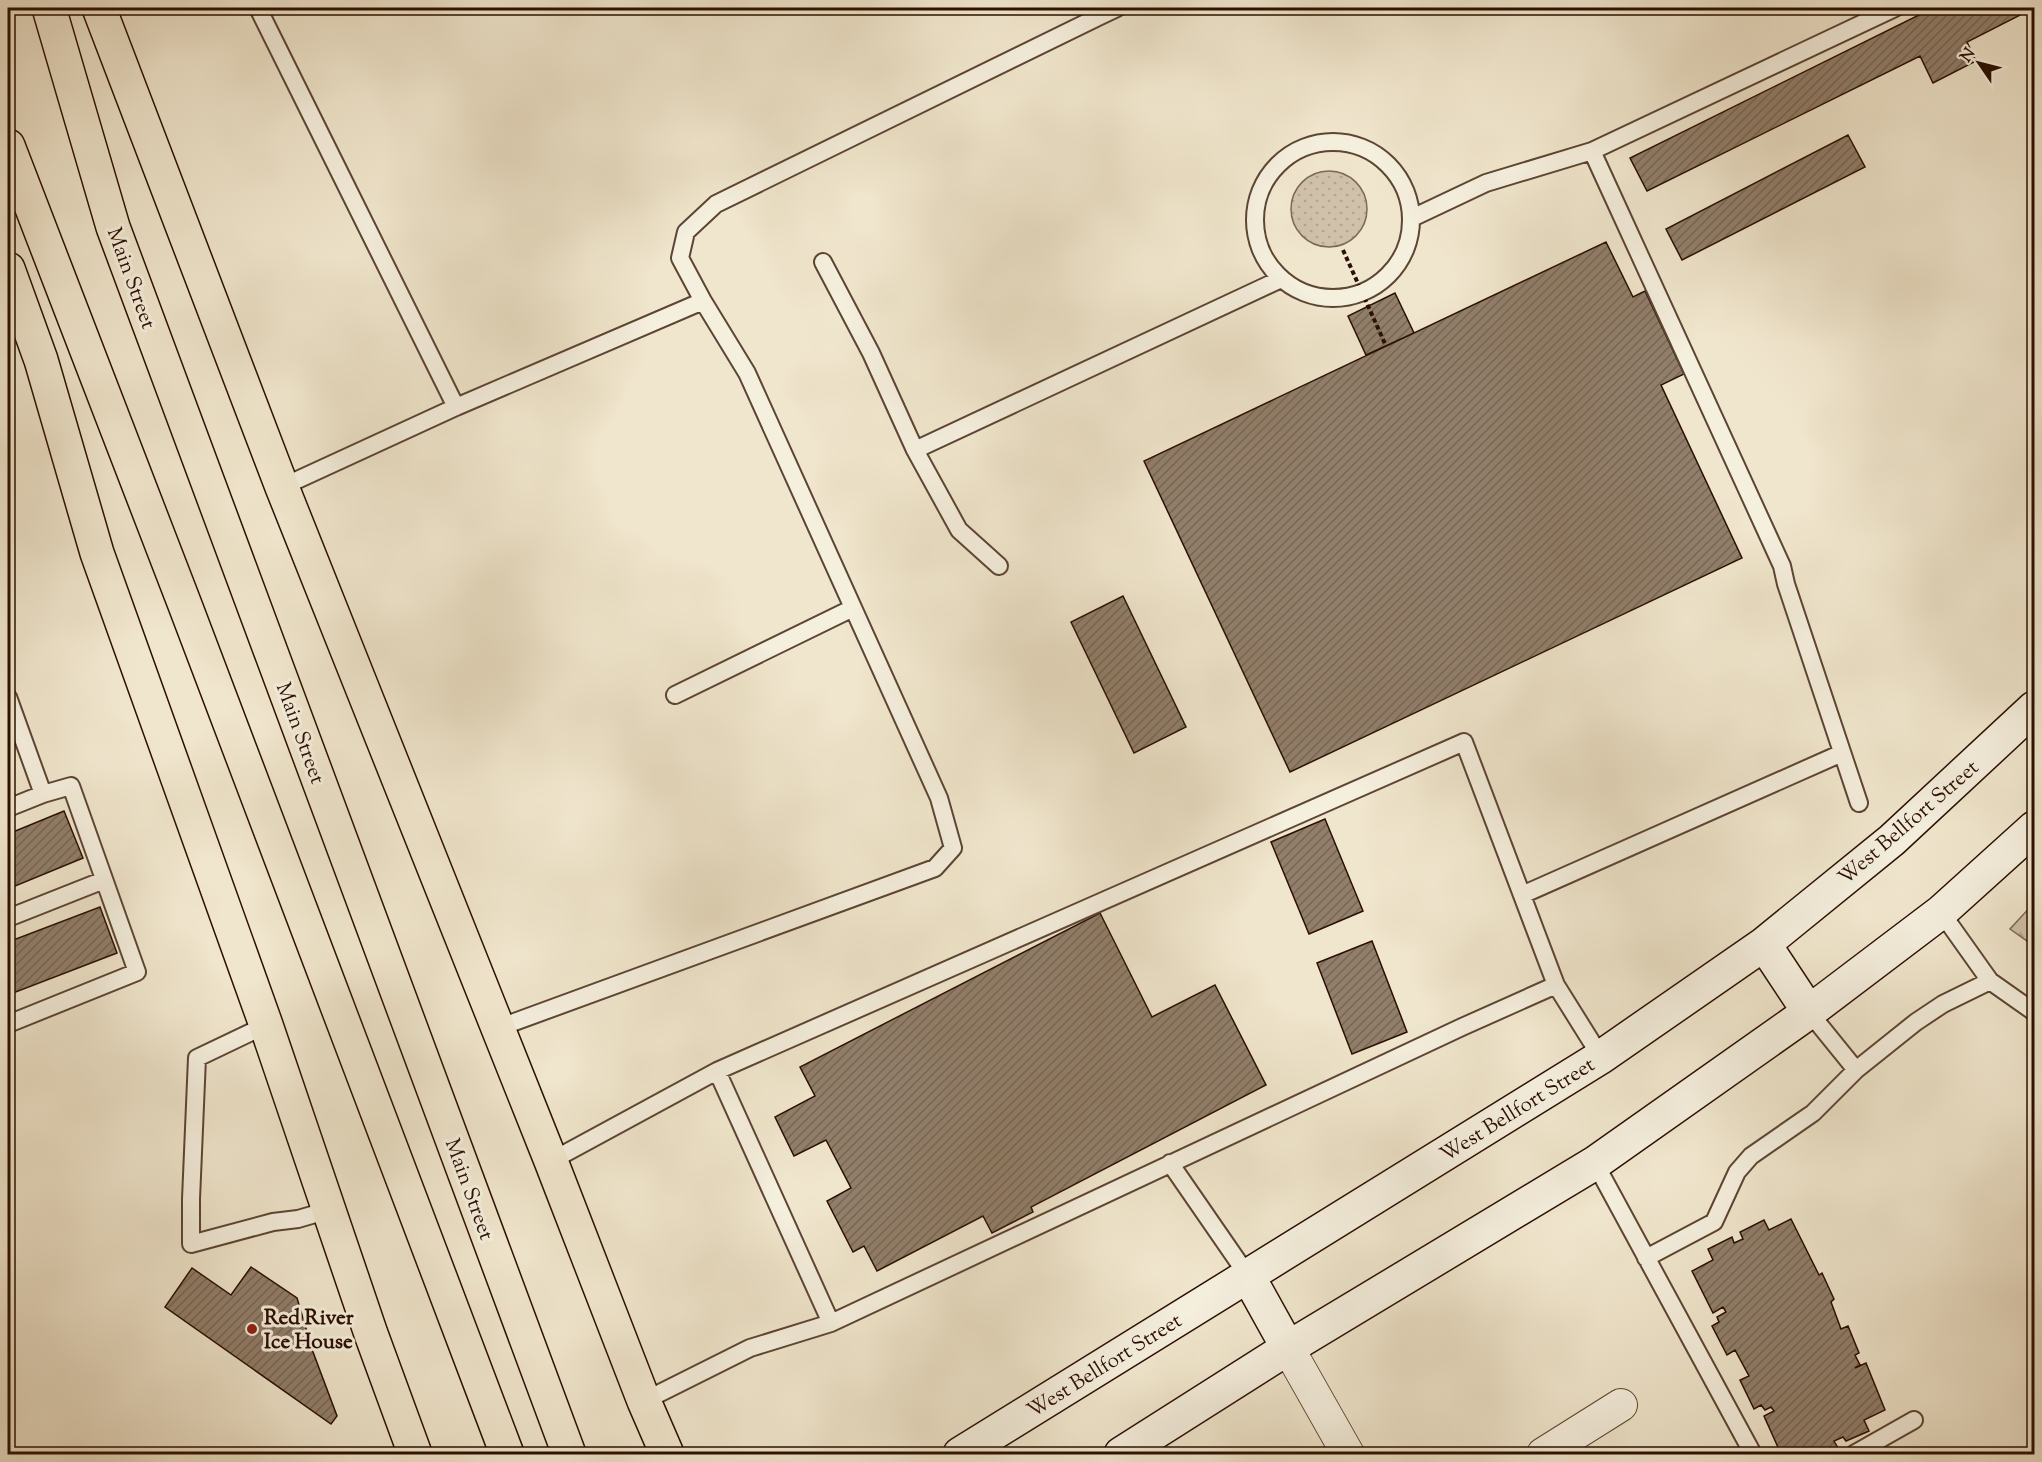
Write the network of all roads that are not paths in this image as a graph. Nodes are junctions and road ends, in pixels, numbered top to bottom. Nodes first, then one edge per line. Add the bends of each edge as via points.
1 (49, 8) edge
2 (99, 8) edge
3 (258, 8) edge
4 (1117, 8) edge
5 (1895, 8) edge
6 (1094, 13) edge
7 (8, 146) edge
8 (1592, 151) junction
9 (1412, 218) junction
10 (823, 262) dead end
11 (8, 269) edge
12 (1281, 279) junction
13 (703, 301) junction
14 (456, 407) junction
15 (915, 450) junction
16 (282, 488) junction
17 (999, 566) dead end
18 (853, 608) junction
19 (675, 695) dead end
20 (8, 697) edge
21 (2034, 708) edge
22 (1842, 753) junction
23 (43, 794) junction
24 (1859, 804) dead end
25 (8, 808) edge
26 (2034, 828) edge
27 (104, 880) junction
28 (1522, 895) junction
29 (1941, 912) junction
30 (8, 918) edge
31 (1764, 944) junction
32 (1990, 981) junction
33 (1556, 985) junction
34 (1809, 1012) junction
35 (2034, 1012) edge
36 (8, 1024) edge
37 (266, 1025) junction
38 (498, 1028) junction
39 (1601, 1057) junction
40 (1856, 1070) junction
41 (717, 1071) junction
42 (551, 1161) junction
43 (1170, 1163) junction
44 (1595, 1163) junction
45 (329, 1210) junction
46 (1646, 1258) junction
47 (1248, 1276) junction
48 (831, 1323) junction
49 (1288, 1348) junction
50 (644, 1401) junction
51 (1621, 1405) dead end
52 (1914, 1420) dead end
53 (415, 1455) edge
54 (507, 1455) edge
55 (569, 1455) edge
56 (667, 1455) edge
57 (960, 1455) edge
58 (1122, 1455) edge
59 (1348, 1455) edge
60 (1543, 1455) edge
61 (1754, 1455) edge
62 (1854, 1455) edge

1 - 55 highway, Main Street via 113,227
2 - 16 highway
3 - 14 lane
4 - 6 lane
5 - 8 lane
6 - 13 lane via 716,204 686,232 680,258
7 - 54 highway
8 - 9 lane via 1486,183
8 - 22 lane via 1782,566
9 - 12 lane via 1408,243 1396,267 1378,285 1354,295 1329,298 1304,293
9 - 12 lane via 1407,193 1395,170 1376,153 1352,143 1326,141 1301,148 1279,163 1263,184 1256,208 1256,235 1265,259
10 - 15 lane via 871,353
11 - 37 highway via 41,360 97,553
12 - 15 lane
13 - 14 lane
13 - 18 lane via 747,372
14 - 16 lane
15 - 17 lane via 959,530
16 - 38 highway
18 - 19 lane
18 - 38 lane via 939,798 953,848 935,868
20 - 23 lane
21 - 31 main road, West Bellfort Street via 1892,840
22 - 24 lane
22 - 28 lane
23 - 25 lane
23 - 27 lane via 71,786
26 - 29 main road
27 - 30 lane
27 - 36 lane via 137,972
28 - 33 lane
28 - 41 lane via 1464,742
29 - 32 lane
29 - 34 main road
31 - 34 main road
31 - 39 main road, West Bellfort Street
32 - 35 lane
32 - 40 lane via 1934,1010
33 - 39 lane
33 - 43 lane
34 - 40 lane
34 - 44 main road
37 - 45 highway
37 - 45 lane via 197,1058 191,1244
38 - 42 highway
39 - 47 main road, West Bellfort Street
40 - 46 lane via 1813,1113 1751,1156 1737,1172 1714,1222
41 - 42 lane
41 - 48 lane
42 - 50 highway
43 - 47 lane
43 - 48 lane
44 - 46 lane
44 - 49 main road
45 - 53 highway
46 - 61 lane
47 - 49 main road
47 - 57 main road, West Bellfort Street
48 - 50 lane via 750,1348
49 - 58 main road
49 - 59 street
50 - 56 highway
51 - 60 street
52 - 62 lane

